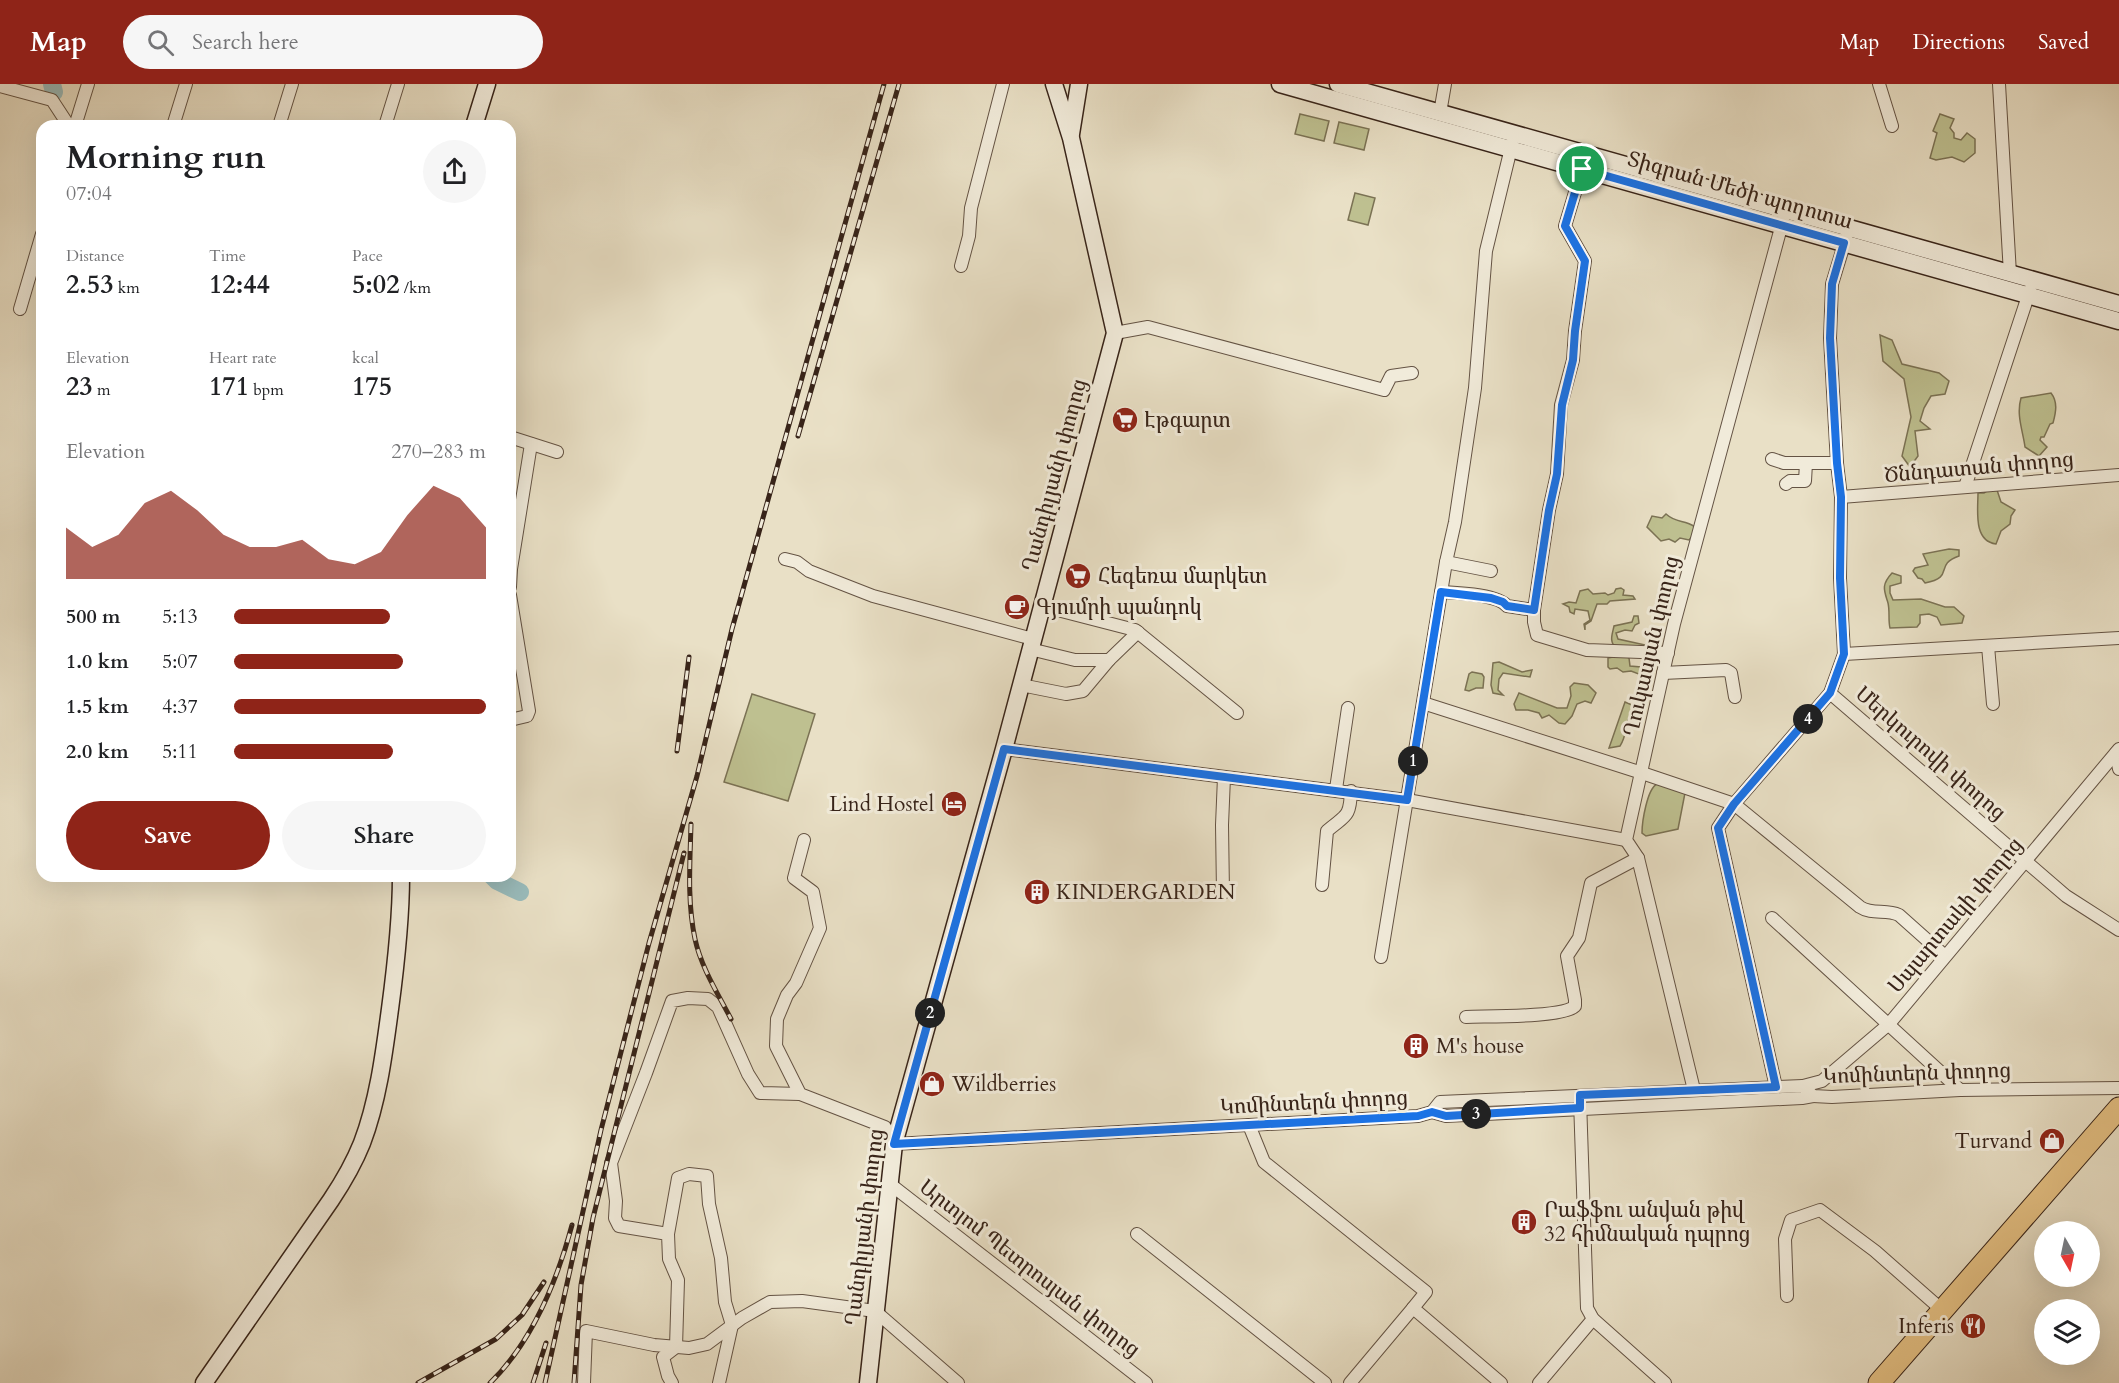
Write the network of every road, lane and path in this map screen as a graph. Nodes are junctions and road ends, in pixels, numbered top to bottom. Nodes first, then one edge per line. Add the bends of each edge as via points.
1 (88, 84) edge
2 (186, 84) edge
3 (292, 84) edge
4 (398, 84) edge
5 (487, 84) edge
6 (1003, 84) edge
7 (1054, 84) edge
8 (1080, 84) edge
9 (1280, 84) edge
10 (1338, 84) edge
11 (1445, 84) edge
12 (1879, 84) edge
13 (1999, 84) edge
14 (0, 86) edge
15 (1440, 113) junction
16 (65, 120) edge
17 (77, 120) edge
18 (175, 120) edge
19 (281, 120) edge
20 (387, 120) edge
21 (476, 120) edge
22 (1892, 126) dead end
23 (1071, 138) junction
24 (1512, 141) junction
25 (1582, 169) junction
26 (1784, 218) junction
27 (1846, 236) junction
28 (36, 254) edge
29 (961, 266) dead end
30 (2010, 274) junction
31 (2030, 288) junction
32 (2119, 304) edge
33 (20, 309) dead end
34 (2119, 321) edge
35 (1115, 333) junction
36 (1412, 373) dead end
37 (516, 439) edge
38 (531, 444) junction
39 (557, 452) dead end
40 (1772, 459) dead end
41 (1792, 463) junction
42 (1806, 463) junction
43 (1837, 463) junction
44 (2119, 475) edge
45 (1965, 487) junction
46 (1841, 497) junction
47 (516, 533) edge
48 (785, 559) dead end
49 (1446, 562) junction
50 (1491, 570) dead end
51 (1441, 592) junction
52 (1042, 606) junction
53 (1534, 610) junction
54 (516, 630) edge
55 (1138, 632) junction
56 (2119, 638) edge
57 (1032, 644) junction
58 (1988, 646) junction
59 (1668, 653) junction
60 (1844, 654) junction
61 (1109, 660) junction
62 (1663, 673) junction
63 (1021, 685) junction
64 (1830, 693) junction
65 (1735, 697) dead end
66 (1423, 703) junction
67 (1993, 704) dead end
68 (1348, 708) dead end
69 (1237, 713) dead end
70 (516, 719) edge
71 (1004, 749) junction
72 (2117, 751) edge
73 (2119, 769) edge
74 (1642, 772) junction
75 (1224, 777) junction
76 (1336, 789) junction
77 (1351, 792) junction
78 (1407, 800) junction
79 (1734, 804) junction
80 (804, 840) dead end
81 (1626, 840) junction
82 (1638, 858) junction
83 (2027, 860) junction
84 (401, 882) edge
85 (1322, 885) dead end
86 (1224, 893) dead end
87 (1772, 918) dead end
88 (2119, 930) edge
89 (1945, 956) junction
90 (1381, 957) dead end
91 (1466, 1017) dead end
92 (1889, 1024) junction
93 (1803, 1086) junction
94 (1776, 1087) junction
95 (2119, 1088) edge
96 (1694, 1090) junction
97 (1960, 1090) junction
98 (800, 1094) junction
99 (1813, 1096) junction
100 (1580, 1101) junction
101 (2119, 1108) edge
102 (1249, 1125) junction
103 (894, 1144) junction
104 (890, 1184) junction
105 (668, 1234) junction
106 (1137, 1234) dead end
107 (1787, 1296) dead end
108 (1413, 1308) junction
109 (1942, 1310) junction
110 (875, 1311) junction
111 (1593, 1319) junction
112 (732, 1325) junction
113 (676, 1347) junction
114 (204, 1383) edge
115 (584, 1383) edge
116 (672, 1383) edge
117 (719, 1383) edge
118 (868, 1383) edge
119 (958, 1383) edge
120 (1146, 1383) edge
121 (1325, 1383) edge
122 (1350, 1383) edge
123 (1501, 1383) edge
124 (1539, 1383) edge
125 (1665, 1383) edge
126 (1879, 1383) edge

1 - 17 street
2 - 18 street
3 - 19 street
4 - 20 street
5 - 21 main road
6 - 29 street via 971,208
7 - 23 main road, Ղանդիլյանի փողոց
8 - 23 main road, Ղանդիլյանի փողոց
9 - 24 main road, Տիգրան Մեծի պողոտա
10 - 15 main road, Տիգրան Մեծի պողոտա
11 - 15 street
12 - 22 street
13 - 30 street
14 - 16 street via 52,100
15 - 24 main road, Տիգրան Մեծի պողոտա
23 - 35 main road, Ղանդիլյանի փողոց
24 - 25 main road, Տիգրան Մեծի պողոտա
24 - 26 main road, Տիգրան Մեծի պողոտա
24 - 49 street via 1486,251 1475,388
25 - 26 main road, Տիգրան Մեծի պողոտա
25 - 53 street via 1565,226 1585,261 1573,360 1562,405 1557,474
26 - 27 main road, Տիգրան Մեծի պողոտա
26 - 59 street, Ղուկասյան փողոց
27 - 30 main road, Տիգրան Մեծի պողոտա
27 - 31 main road, Տիգրան Մեծի պողոտա
27 - 43 street via 1832,284 1830,338
28 - 33 street
30 - 31 main road, Տիգրան Մեծի պողոտա
31 - 32 main road, Տիգրան Մեծի պողոտա
31 - 34 main road, Տիգրան Մեծի պողոտա
31 - 45 street
35 - 36 street via 1148,327 1384,390 1391,376
35 - 52 main road, Ղանդիլյանի փողոց
37 - 38 street
38 - 39 street
38 - 47 street
40 - 41 street
41 - 42 street
41 - 42 street via 1789,483 1805,481
42 - 43 street
43 - 46 street
44 - 45 street, Ծննդատան փողոց
45 - 46 street, Ծննդատան փողոց
46 - 60 street
48 - 57 street via 873,596
49 - 50 street
49 - 51 street
51 - 53 street via 1491,598 1507,606
51 - 66 street
52 - 55 street
52 - 57 main road, Ղանդիլյանի փողոց
53 - 59 street via 1537,635 1587,650
54 - 70 street via 530,711
55 - 61 street
55 - 69 street
56 - 58 street
57 - 61 street via 1075,660
57 - 63 main road, Ղանդիլյանի փողոց
58 - 60 street via 1917,656
58 - 67 street
59 - 62 street, Ղուկասյան փողոց
60 - 64 street
61 - 63 street via 1083,691 1066,694
62 - 65 street via 1726,670 1731,673
62 - 74 street, Ղուկասյան փողոց
63 - 71 main road, Ղանդիլյանի փողոց
64 - 79 street
64 - 83 street, Մերկուրովի փողոց
66 - 74 street
66 - 78 street
68 - 76 street
71 - 75 street
71 - 103 main road, Ղանդիլյանի փողոց
72 - 73 street
72 - 83 street, Սպարտակի փողոց
74 - 79 street
74 - 81 street, Ղուկասյան փողոց
75 - 76 street
75 - 86 street
76 - 77 street
77 - 78 street
77 - 85 street via 1347,816 1326,831
78 - 81 street
78 - 90 street
79 - 89 street via 1860,907 1866,911 1894,912
79 - 94 street via 1718,828
80 - 98 street via 794,878 813,892 820,928 777,1019 776,1046
81 - 82 street
82 - 91 street via 1591,884 1579,938 1567,956 1575,1000 1571,1010
82 - 96 street
83 - 88 street, Մերկուրովի փողոց via 2066,896
83 - 89 street, Սպարտակի փողոց
84 - 114 main road via 384,1051 361,1146 332,1200
87 - 92 street
89 - 92 street, Սպարտակի փողոց
92 - 93 street, Սպարտակի փողոց via 1822,1081
92 - 97 street
93 - 94 street, Կոմինտերն փողոց
93 - 99 street, Կոմինտերն փողոց
94 - 96 street, Կոմինտերն փողոց
95 - 97 street, Կոմինտերն փողոց
96 - 100 street, Կոմինտերն փողոց
97 - 99 street, Կոմինտերն փողոց
98 - 103 street via 885,1126
98 - 105 street via 760,1093 718,1007 708,999 672,1001 610,1163 615,1218 620,1226
99 - 100 street
100 - 102 street, Կոմինտերն փողոց via 1446,1116 1432,1112
100 - 111 street via 1587,1308
101 - 109 highway
102 - 103 street, Կոմինտերն փողոց
102 - 108 street via 1264,1162 1426,1292
103 - 104 main road, Ղանդիլյանի փողոց
104 - 110 main road, Ղանդիլյանի փողոց
104 - 120 street, Արտյոմ Պետրոսյան փողոց
105 - 112 street via 678,1178 689,1174 707,1176
105 - 113 street via 669,1259 678,1280
106 - 121 street
107 - 109 street via 1785,1239 1791,1220 1820,1210 1875,1251
108 - 122 street
108 - 123 street
109 - 126 highway
110 - 112 street via 802,1301 770,1302
110 - 118 main road, Ղանդիլյանի փողոց
110 - 119 street
111 - 124 street
111 - 125 street
112 - 113 street via 707,1344
112 - 117 street
113 - 115 street via 586,1331
113 - 116 street via 663,1357

